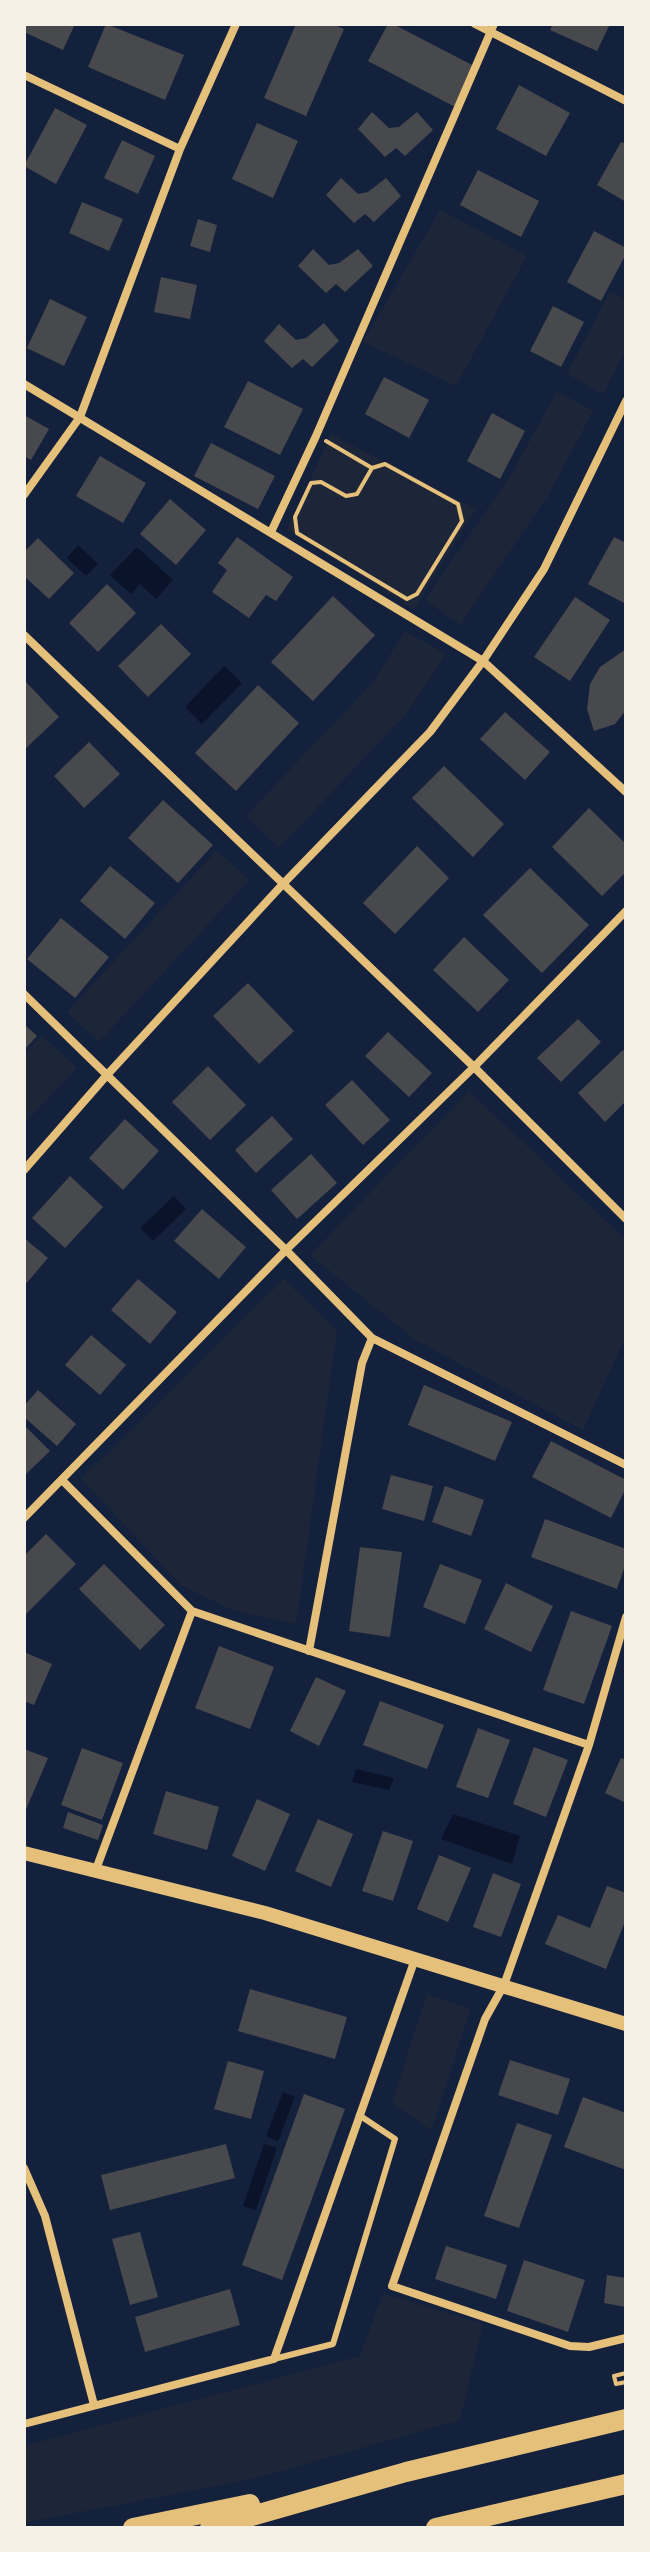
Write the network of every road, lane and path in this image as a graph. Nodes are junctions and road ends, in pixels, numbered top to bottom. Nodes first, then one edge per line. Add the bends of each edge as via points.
1 (236, 24) edge
2 (475, 24) edge
3 (492, 28) edge
4 (24, 75) edge
5 (626, 101) edge
6 (180, 149) junction
7 (24, 384) edge
8 (626, 401) edge
9 (80, 417) junction
10 (316, 436) junction
11 (372, 468) junction
12 (24, 495) edge
13 (271, 532) junction
14 (24, 635) edge
15 (483, 661) junction
16 (626, 792) edge
17 (282, 885) junction
18 (626, 911) edge
19 (24, 994) edge
20 (474, 1067) junction
21 (107, 1075) junction
22 (24, 1170) edge
23 (625, 1215) edge
24 (286, 1250) junction
25 (372, 1338) junction
26 (626, 1465) edge
27 (63, 1481) junction
28 (24, 1518) edge
29 (192, 1611) junction
30 (626, 1617) edge
31 (309, 1651) junction
32 (589, 1745) junction
33 (24, 1853) edge
34 (95, 1873) junction
35 (416, 1958) junction
36 (504, 1985) junction
37 (626, 2024) edge
38 (359, 2115) junction
39 (24, 2168) edge
40 (626, 2338) edge
41 (274, 2359) junction
42 (626, 2373) edge
43 (626, 2382) edge
44 (94, 2405) junction
45 (626, 2419) edge
46 (24, 2424) edge
47 (406, 2472) junction
48 (626, 2484) edge
49 (133, 2528) edge
50 (210, 2528) edge
51 (436, 2528) edge

1 - 6 street
2 - 3 street
3 - 5 street
3 - 10 street
4 - 6 street
6 - 9 street
7 - 9 street
8 - 15 street via 544,569
9 - 12 street
9 - 13 street
10 - 11 path
10 - 13 street
11 - 11 path via 385,464 458,504 462,521 417,594 407,599 297,533 295,517 311,483 321,482 346,496 357,494
13 - 15 street
14 - 17 street
15 - 16 street
15 - 17 street via 430,732
17 - 20 street
17 - 21 street
18 - 20 street
19 - 21 street
20 - 23 street
20 - 24 street
21 - 22 street
21 - 24 street
24 - 25 street
24 - 27 street
25 - 26 street
25 - 31 street via 362,1363
27 - 28 street
27 - 29 street
29 - 31 street
29 - 34 street
30 - 32 street
31 - 32 street
32 - 36 street
33 - 34 street
34 - 35 street via 265,1913
35 - 36 street
35 - 38 street
36 - 37 street
36 - 40 street via 485,2019 392,2286 570,2346
38 - 41 street
38 - 41 lane via 395,2139 333,2344
39 - 44 street via 45,2216
41 - 44 street
42 - 43 path via 614,2376 616,2384
44 - 46 street
45 - 47 highway
47 - 49 highway
47 - 50 highway
48 - 51 highway

